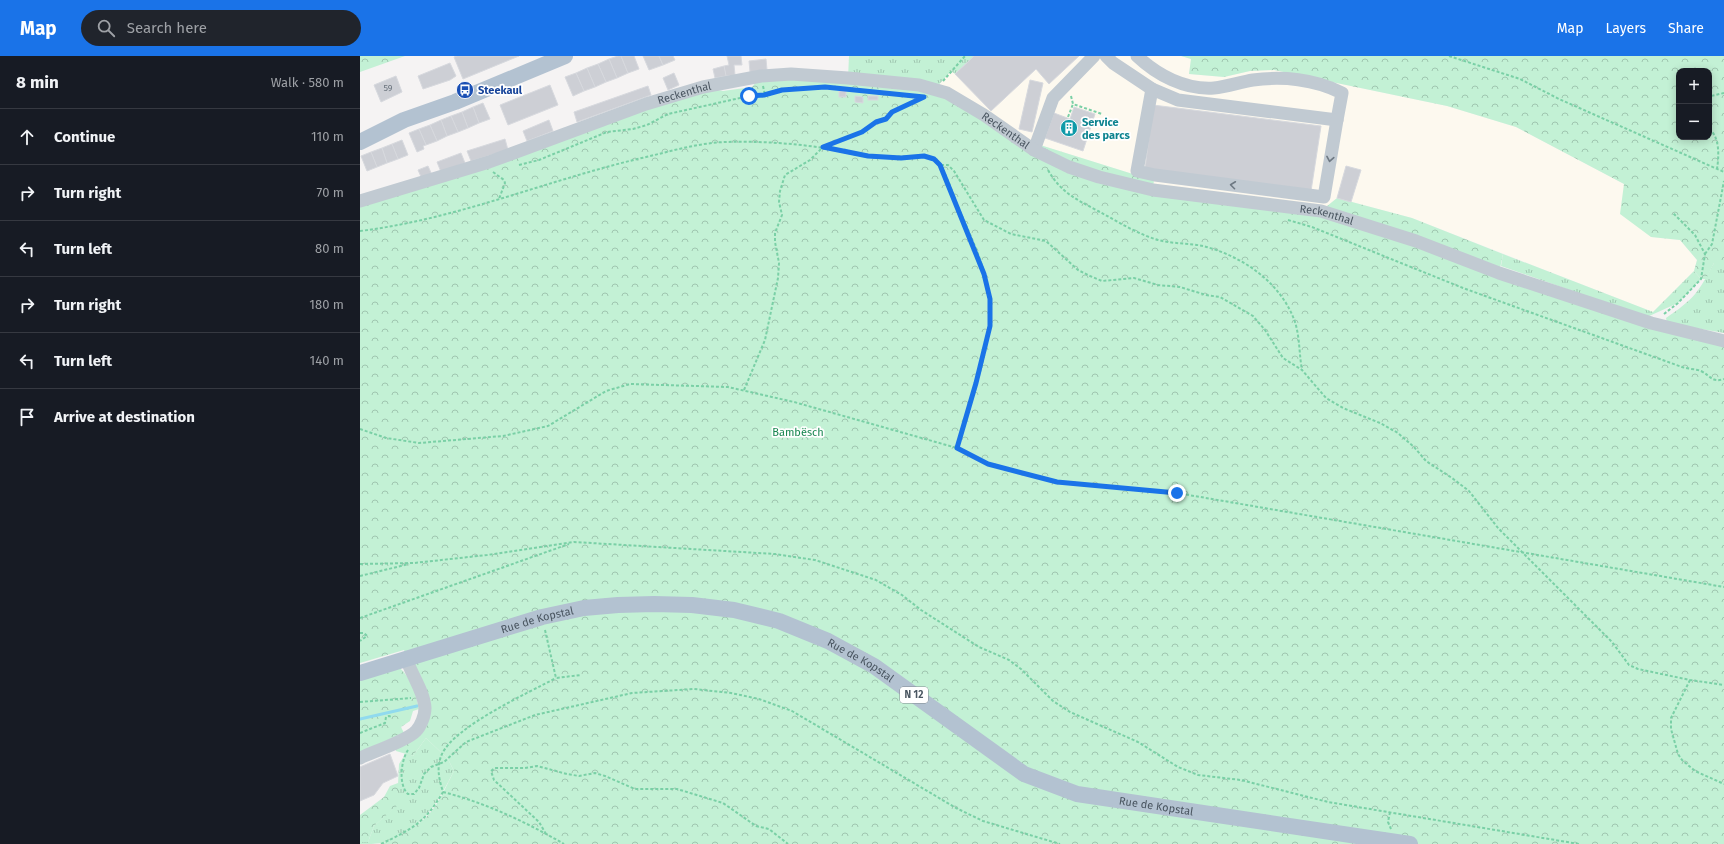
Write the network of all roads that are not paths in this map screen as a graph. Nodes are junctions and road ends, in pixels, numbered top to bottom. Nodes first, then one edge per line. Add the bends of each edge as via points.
1 (565, 56) edge
2 (1094, 56) edge
3 (1106, 56) edge
4 (1137, 56) edge
5 (1152, 89) junction
6 (1337, 120) junction
7 (360, 142) edge
8 (1034, 150) junction
9 (1179, 178) junction
10 (1177, 193) junction
11 (1324, 197) junction
12 (360, 201) edge
13 (1321, 211) junction
14 (1724, 341) edge
15 (406, 658) junction
16 (360, 673) edge
17 (360, 758) edge
18 (1410, 844) edge

1 - 7 main road via 455,102 404,120
2 - 8 street via 1053,98
3 - 5 street
4 - 6 street via 1161,75 1183,84 1213,88 1271,78 1316,82 1342,92
5 - 6 street via 1178,100
5 - 9 street via 1137,171
6 -> 11 street
8 - 10 street, Reckenthal via 1069,167 1099,177
8 - 12 street, Reckenthal via 984,115 935,89 919,85 791,74 761,76 703,87 646,104 490,162
9 - 10 street
11 -> 9 street
10 - 13 street, Reckenthal
11 - 13 street
13 - 14 street, Reckenthal via 1416,241 1499,273 1651,323
15 - 16 main road, Rue de Kopstal / N 12
15 - 17 street via 422,696 422,723 416,732
15 - 18 main road, Rue de Kopstal / N 12 via 542,617 590,608 654,604 734,610 779,621 828,641 874,666 1024,774 1058,788 1076,794

